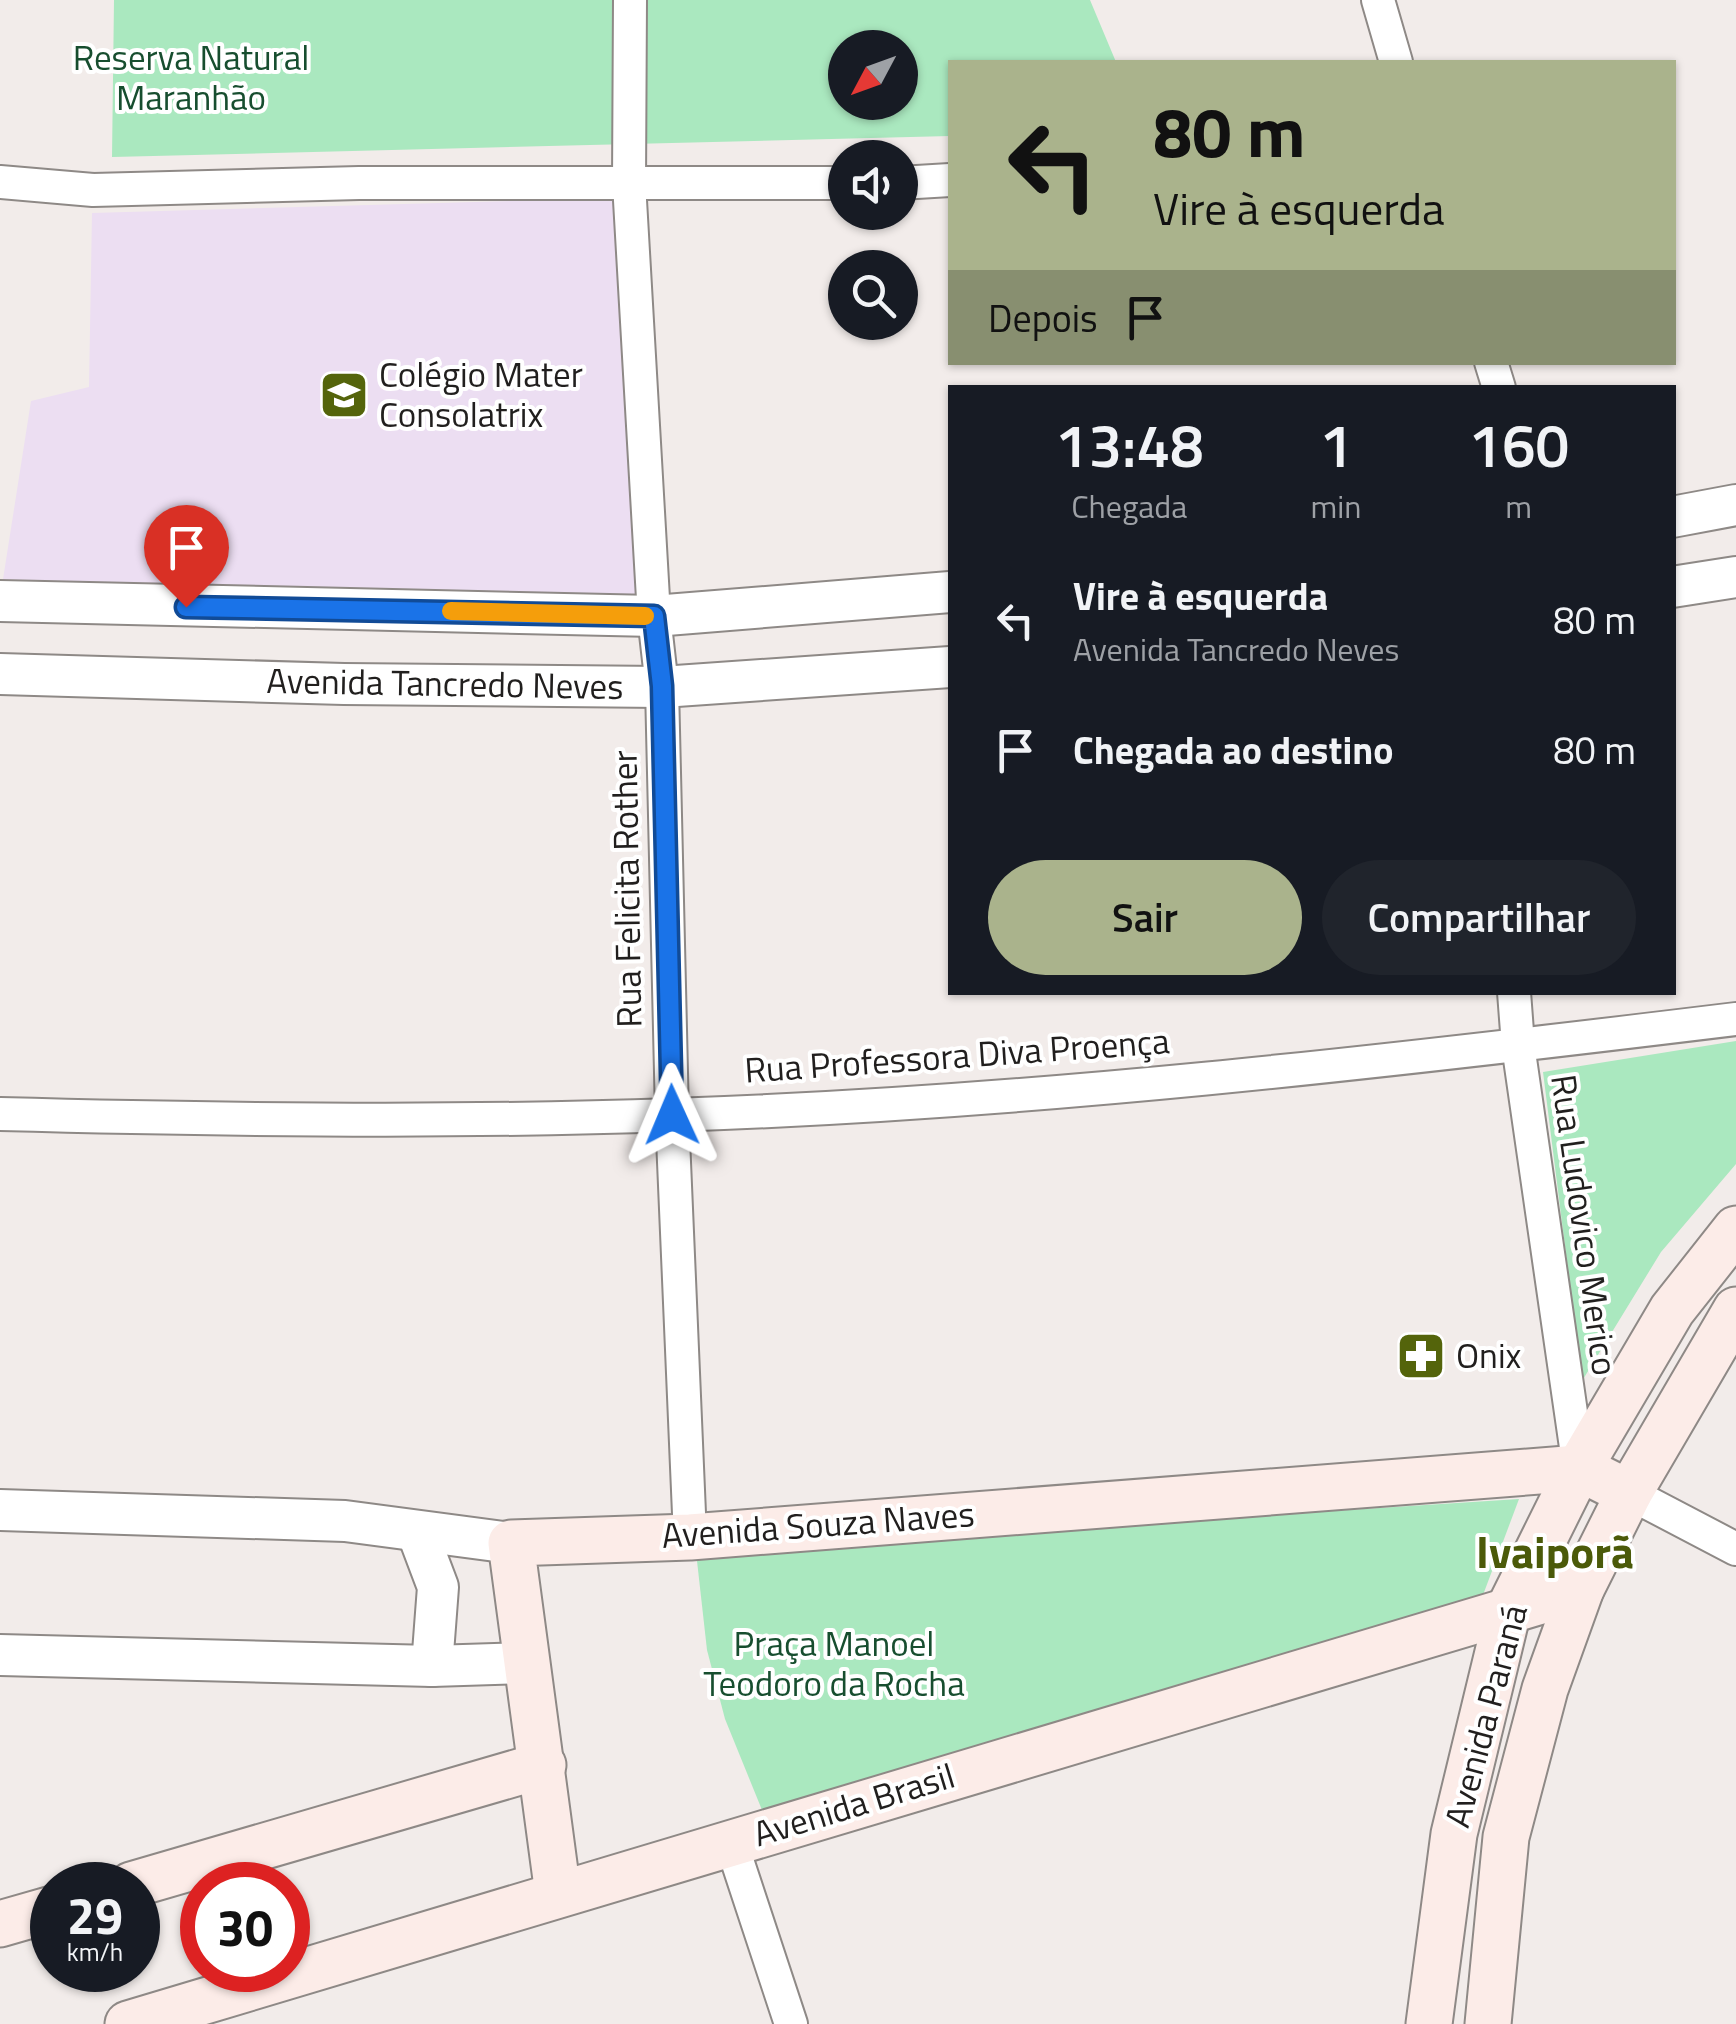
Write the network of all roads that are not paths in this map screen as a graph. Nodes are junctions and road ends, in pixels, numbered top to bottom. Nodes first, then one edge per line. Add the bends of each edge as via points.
1 (630, 0) edge
2 (1378, 0) edge
3 (1395, 60) edge
4 (948, 180) edge
5 (0, 182) edge
6 (918, 182) edge
7 (629, 183) junction
8 (828, 183) edge
9 (1736, 505) edge
10 (1676, 516) edge
11 (1736, 577) edge
12 (1676, 586) edge
13 (948, 592) edge
14 (0, 601) edge
15 (654, 616) junction
16 (948, 667) edge
17 (0, 674) edge
18 (662, 686) junction
19 (1514, 995) edge
20 (1736, 1019) edge
21 (1518, 1046) junction
22 (0, 1114) edge
23 (672, 1115) junction
24 (1736, 1229) edge
25 (1736, 1310) edge
26 (1579, 1468) junction
27 (1630, 1494) junction
28 (0, 1510) edge
29 (418, 1534) junction
30 (690, 1537) junction
31 (511, 1543) junction
32 (1736, 1549) edge
33 (1581, 1589) junction
34 (1508, 1611) junction
35 (0, 1655) edge
36 (524, 1663) junction
37 (432, 1666) junction
38 (543, 1764) junction
39 (731, 1842) junction
40 (160, 1876) edge
41 (558, 1894) junction
42 (30, 1915) edge
43 (0, 1924) edge
44 (128, 2024) edge
45 (791, 2024) edge
46 (1429, 2024) edge
47 (1488, 2024) edge

1 - 7 street, Rua Felicita Rother
2 - 3 street
4 - 6 street
5 - 7 street via 93,190
7 - 8 street
7 - 15 street, Rua Felicita Rother
9 - 10 street
11 - 12 street
13 - 15 street, Avenida Tancredo Neves
14 - 15 street, Avenida Tancredo Neves
15 - 18 street, Rua Felicita Rother
16 - 18 street, Avenida Tancredo Neves
17 - 18 street, Avenida Tancredo Neves
18 - 23 street, Rua Felicita Rother
19 - 21 street, Rua Ludovico Merico
20 - 21 street, Rua Professora Diva Proença
21 - 23 street, Rua Professora Diva Proença via 952,1100
21 - 26 street, Rua Ludovico Merico
22 - 23 street, Rua Professora Diva Proença
23 - 30 street, Rua Felicita Rother
24 - 26 main road, Avenida Paraná via 1672,1310
25 - 27 main road, Avenida Paraná
26 - 27 main road
26 - 30 main road, Avenida Souza Naves
26 - 34 main road, Avenida Paraná
27 - 32 street
27 - 33 main road, Avenida Paraná
28 - 29 street, Avenida Souza Naves via 345,1522
29 - 31 street, Avenida Souza Naves
29 - 37 street via 438,1587
30 - 31 main road, Avenida Souza Naves
31 - 36 main road
33 - 34 main road, Avenida Brasil
33 - 47 main road, Avenida Paraná via 1545,1689 1506,1837
34 - 39 main road, Avenida Brasil
34 - 46 main road, Avenida Paraná via 1454,1834
35 - 37 street
36 - 37 street
36 - 38 main road
38 - 40 main road
38 - 41 main road
39 - 41 main road, Avenida Brasil
39 - 45 street
41 - 44 main road, Avenida Brasil
42 - 43 main road

